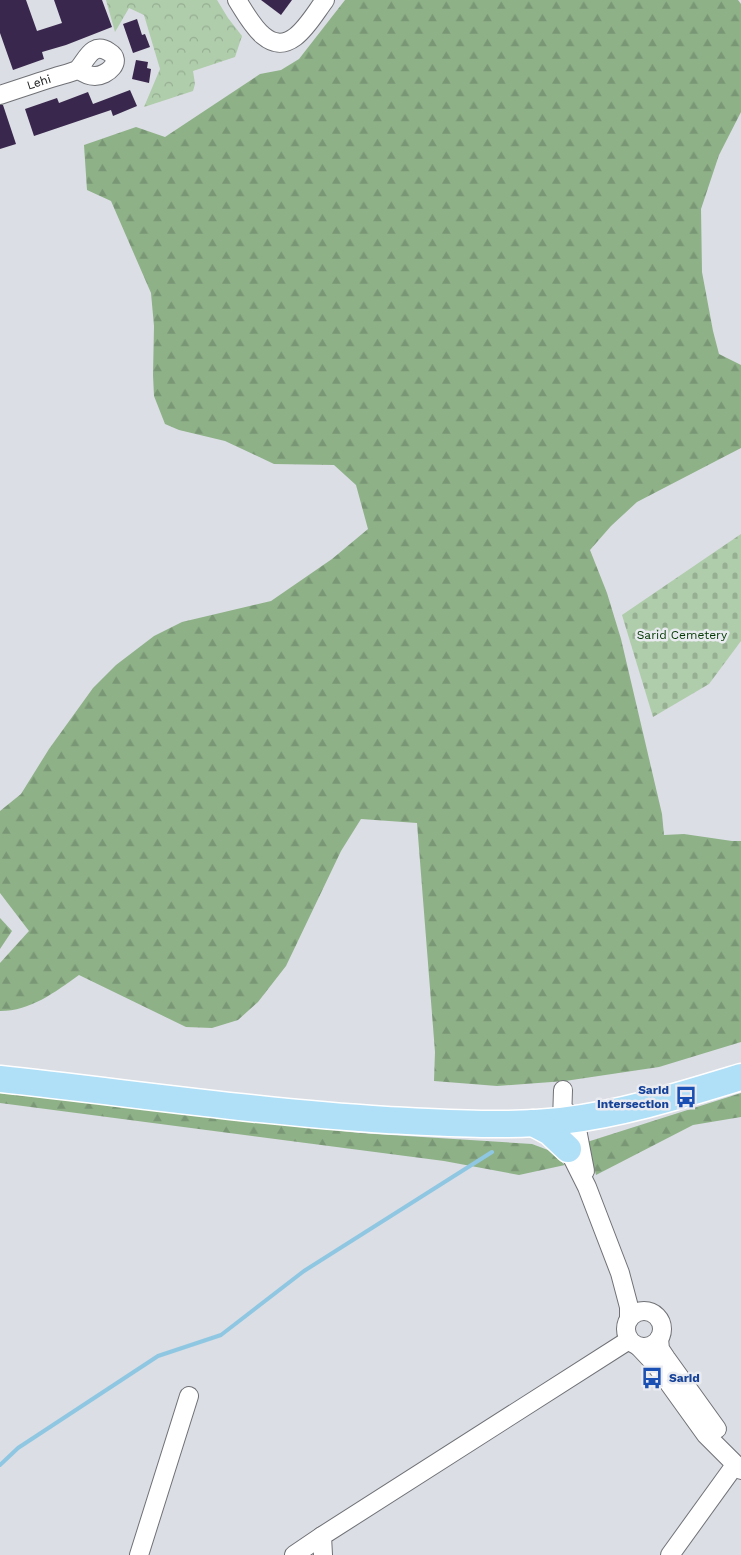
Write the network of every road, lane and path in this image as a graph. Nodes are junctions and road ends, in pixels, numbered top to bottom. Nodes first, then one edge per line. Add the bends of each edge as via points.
1 (237, 0) edge
2 (325, 0) edge
3 (78, 69) dead end
4 (0, 95) edge
5 (741, 1063) edge
6 (741, 1077) edge
7 (0, 1079) edge
8 (565, 1109) junction
9 (333, 1116) junction
10 (533, 1123) junction
11 (568, 1149) junction
12 (587, 1187) junction
13 (620, 1273) junction
14 (648, 1311) junction
15 (629, 1319) junction
16 (659, 1339) junction
17 (634, 1343) junction
18 (189, 1396) dead end
19 (739, 1463) edge
20 (322, 1536) junction
21 (139, 1555) edge
22 (294, 1555) edge
23 (323, 1555) edge
24 (670, 1555) edge

1 - 2 street via 259,31 275,42 294,38
3 - 4 street, Lehi
5 - 8 highway
6 - 8 highway via 612,1113
7 - 9 highway
8 - 9 highway
8 - 10 highway
8 - 11 street
8 - 12 street via 584,1163
9 - 10 highway via 444,1123
10 - 11 highway via 550,1132
11 - 12 street
12 - 13 street
13 - 14 street
13 - 15 street
14 - 15 street via 637,1312
14 - 16 street via 661,1322
15 - 17 street via 626,1330
16 - 17 street via 650,1346
16 - 19 street via 663,1354
17 - 19 street via 655,1364 706,1435
17 - 20 street
18 - 21 street
19 - 24 street
20 - 22 street
20 - 23 street

